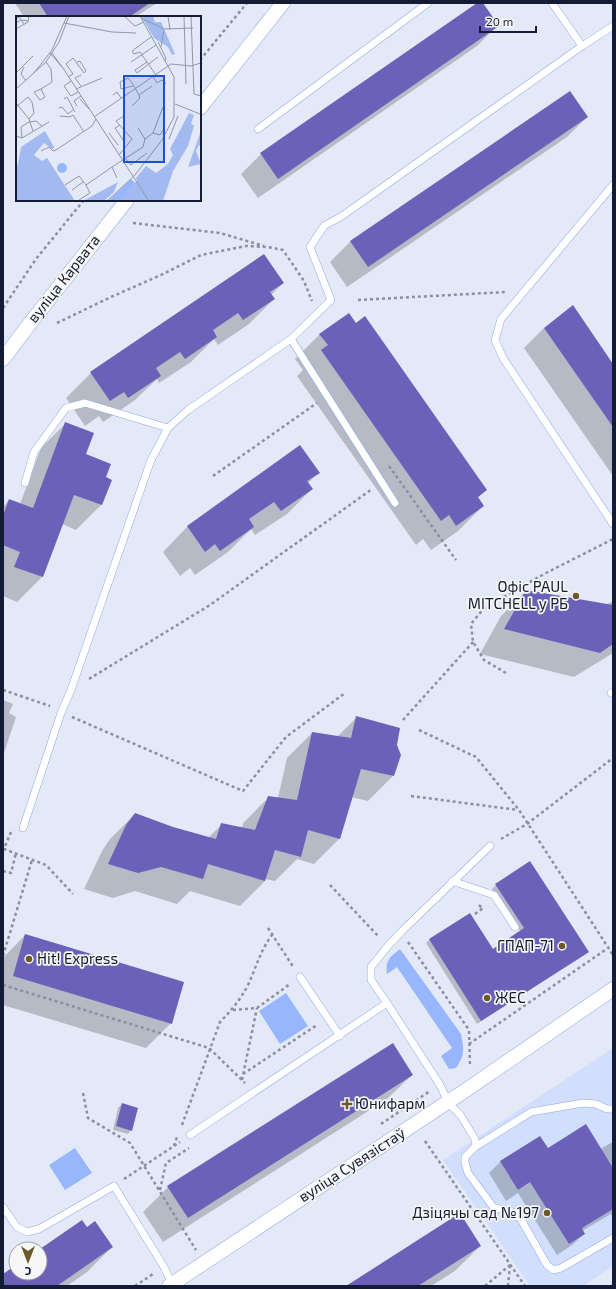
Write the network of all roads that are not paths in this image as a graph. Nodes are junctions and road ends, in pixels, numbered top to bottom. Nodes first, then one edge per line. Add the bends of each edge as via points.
1 (283, 3) edge
2 (428, 3) edge
3 (552, 3) edge
4 (613, 26) edge
5 (582, 46) junction
6 (201, 107) edge
7 (258, 129) dead end
8 (613, 185) edge
9 (126, 201) edge
10 (291, 339) junction
11 (3, 359) edge
12 (168, 428) junction
13 (25, 483) dead end
14 (395, 503) dead end
15 (613, 524) edge
16 (23, 828) dead end
17 (490, 846) road end
18 (452, 881) junction
19 (515, 927) dead end
20 (300, 977) road end
21 (613, 989) edge
22 (387, 1003) junction
23 (340, 1036) junction
24 (448, 1102) junction
25 (613, 1109) edge
26 (190, 1135) road end
27 (475, 1147) junction
28 (3, 1207) edge
29 (613, 1238) edge
30 (171, 1285) edge

1 - 6 street
2 - 7 lane
3 - 5 lane
4 - 5 lane
5 - 10 lane via 342,216 324,226 310,247 331,300
8 - 15 lane via 501,319 495,340 503,358
9 - 11 street, вуліца Карвата
10 - 12 lane via 188,410
10 - 14 lane
12 - 13 lane via 85,403 66,408 34,452
12 - 16 lane via 151,460
17 - 18 lane
18 - 19 lane via 494,895
18 - 22 lane via 388,946 371,967 371,980
20 - 23 lane
21 - 24 street, вуліца Сувязістаў
22 - 23 lane
22 - 24 lane via 440,1085
23 - 26 lane
24 - 27 lane via 461,1116 475,1139
24 - 30 street, вуліца Сувязістаў
25 - 27 lane via 583,1103 531,1112
27 - 29 lane via 465,1157 468,1173 494,1208 509,1210 519,1216 547,1265 553,1270
28 - 30 lane via 17,1227 27,1232 39,1229 114,1186 164,1267

